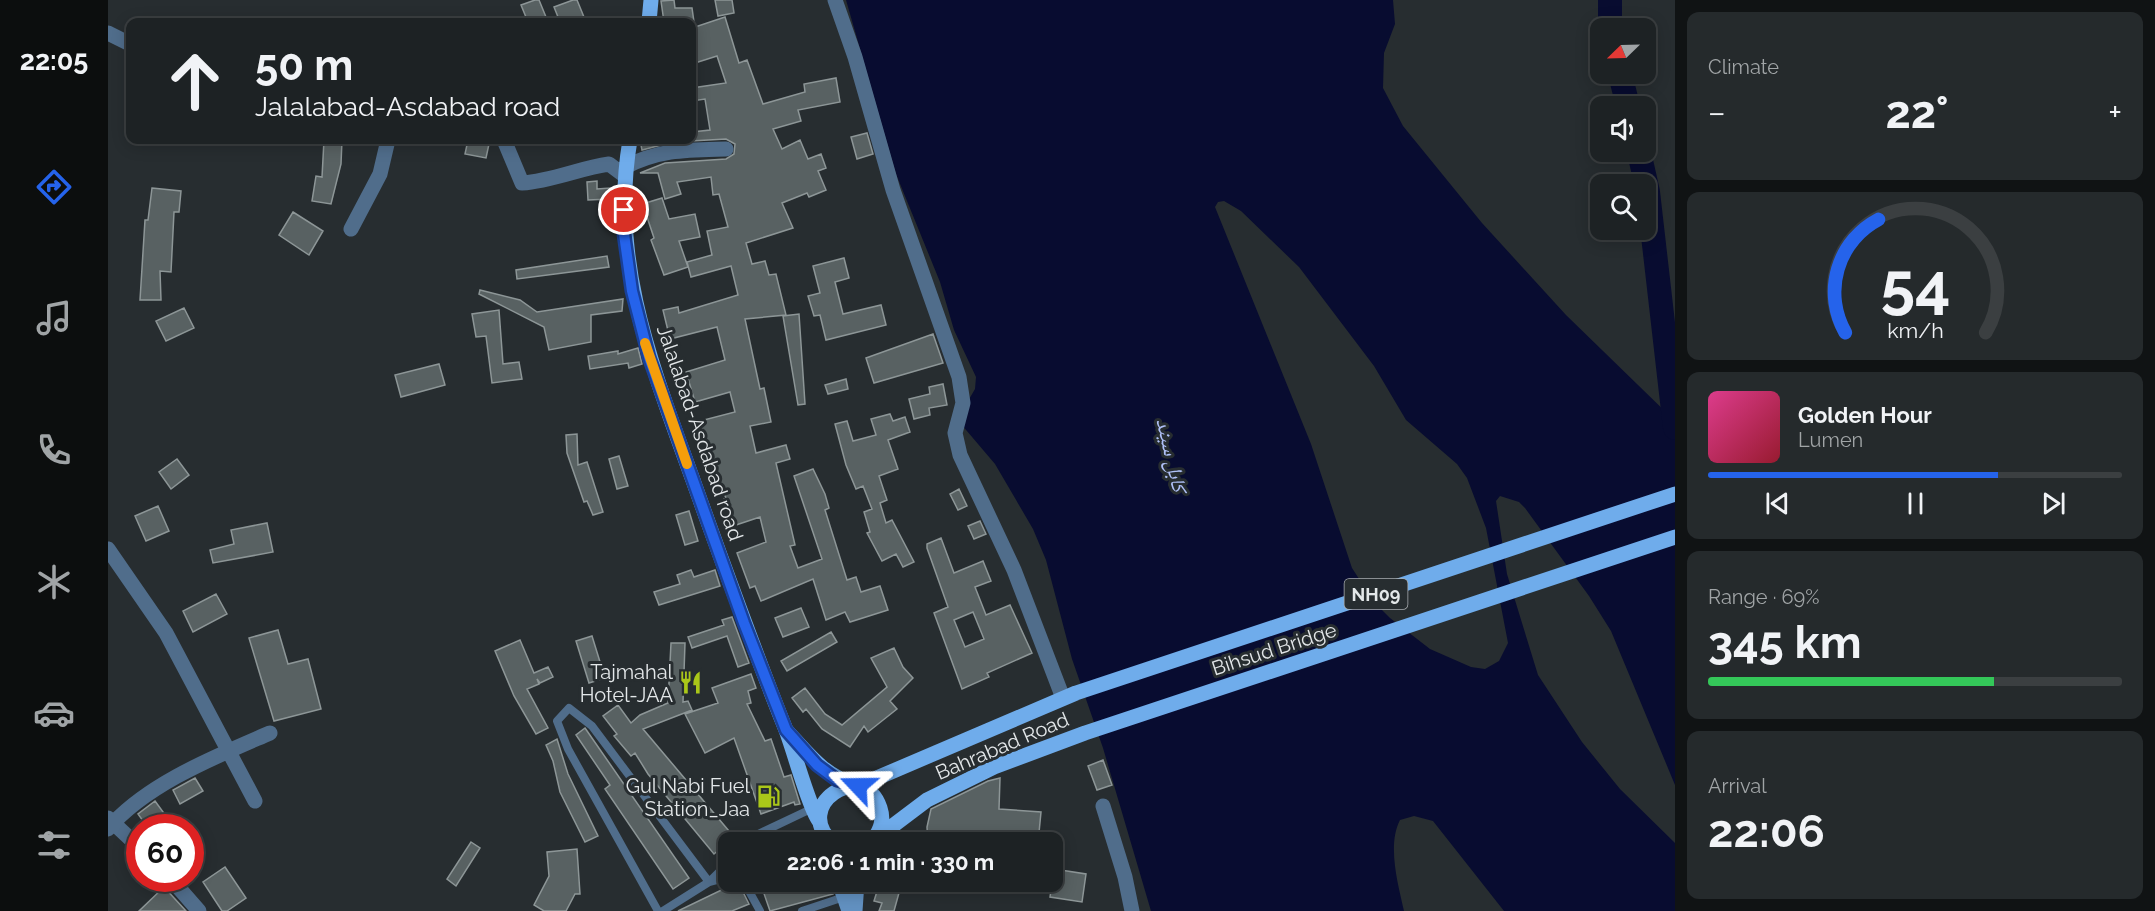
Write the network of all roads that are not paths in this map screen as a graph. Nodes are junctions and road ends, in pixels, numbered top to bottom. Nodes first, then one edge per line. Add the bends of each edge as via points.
1 (651, 0) edge
2 (835, 0) edge
3 (649, 18) edge
4 (108, 33) edge
5 (126, 43) edge
6 (387, 144) edge
7 (506, 144) edge
8 (629, 144) edge
9 (726, 149) dead end
10 (625, 172) junction
11 (351, 229) dead end
12 (1675, 494) edge
13 (1675, 537) edge
14 (108, 549) edge
15 (1069, 696) junction
16 (786, 730) junction
17 (1091, 732) joint
18 (270, 733) dead end
19 (229, 751) junction
20 (858, 786) junction
21 (255, 801) dead end
22 (1103, 806) dead end
23 (813, 808) junction
24 (110, 823) edge
25 (763, 832) edge
26 (824, 832) edge
27 (826, 832) edge
28 (879, 832) edge
29 (885, 832) edge
30 (126, 836) edge
31 (718, 873) edge
32 (718, 880) edge
33 (709, 882) junction
34 (182, 892) edge
35 (750, 892) edge
36 (856, 892) edge
37 (844, 897) edge
38 (199, 911) edge
39 (658, 911) edge
40 (663, 911) edge
41 (760, 911) edge
42 (802, 911) edge
43 (855, 911) edge
44 (1132, 911) edge

1 - 3 main road
2 - 15 street via 893,190 959,377 963,403 956,433 960,455
4 - 5 street
6 - 11 street via 380,174
7 - 10 street via 522,183 609,164
8 - 10 main road, Jalalabad-Asdabad road / NH09
9 - 10 street via 649,155
10 - 16 main road, Jalalabad-Asdabad road / NH09 via 623,227 632,291 649,357
12 - 15 main road, NH09
13 - 17 main road, Bihsud Bridge / NH09
14 - 19 street via 166,633
15 - 20 main road, NH09
16 - 20 main road, NH09 via 817,765 837,780
16 - 23 main road, NH09
17 - 29 main road, Bahrabad Road / NH09 via 994,767 946,790
18 - 19 street
19 - 21 street
19 - 24 street via 155,790
20 - 27 main road, NH09 via 838,790 824,803
20 - 28 main road, NH09 via 874,797 882,813
22 - 44 street
23 - 25 lane
23 - 26 main road, NH09
24 - 30 street
31 - 33 lane
32 - 33 lane
33 - 39 lane via 592,726 569,708 557,721 568,749
33 - 40 lane
34 - 38 street
35 - 41 lane
36 - 43 main road
37 - 42 lane

